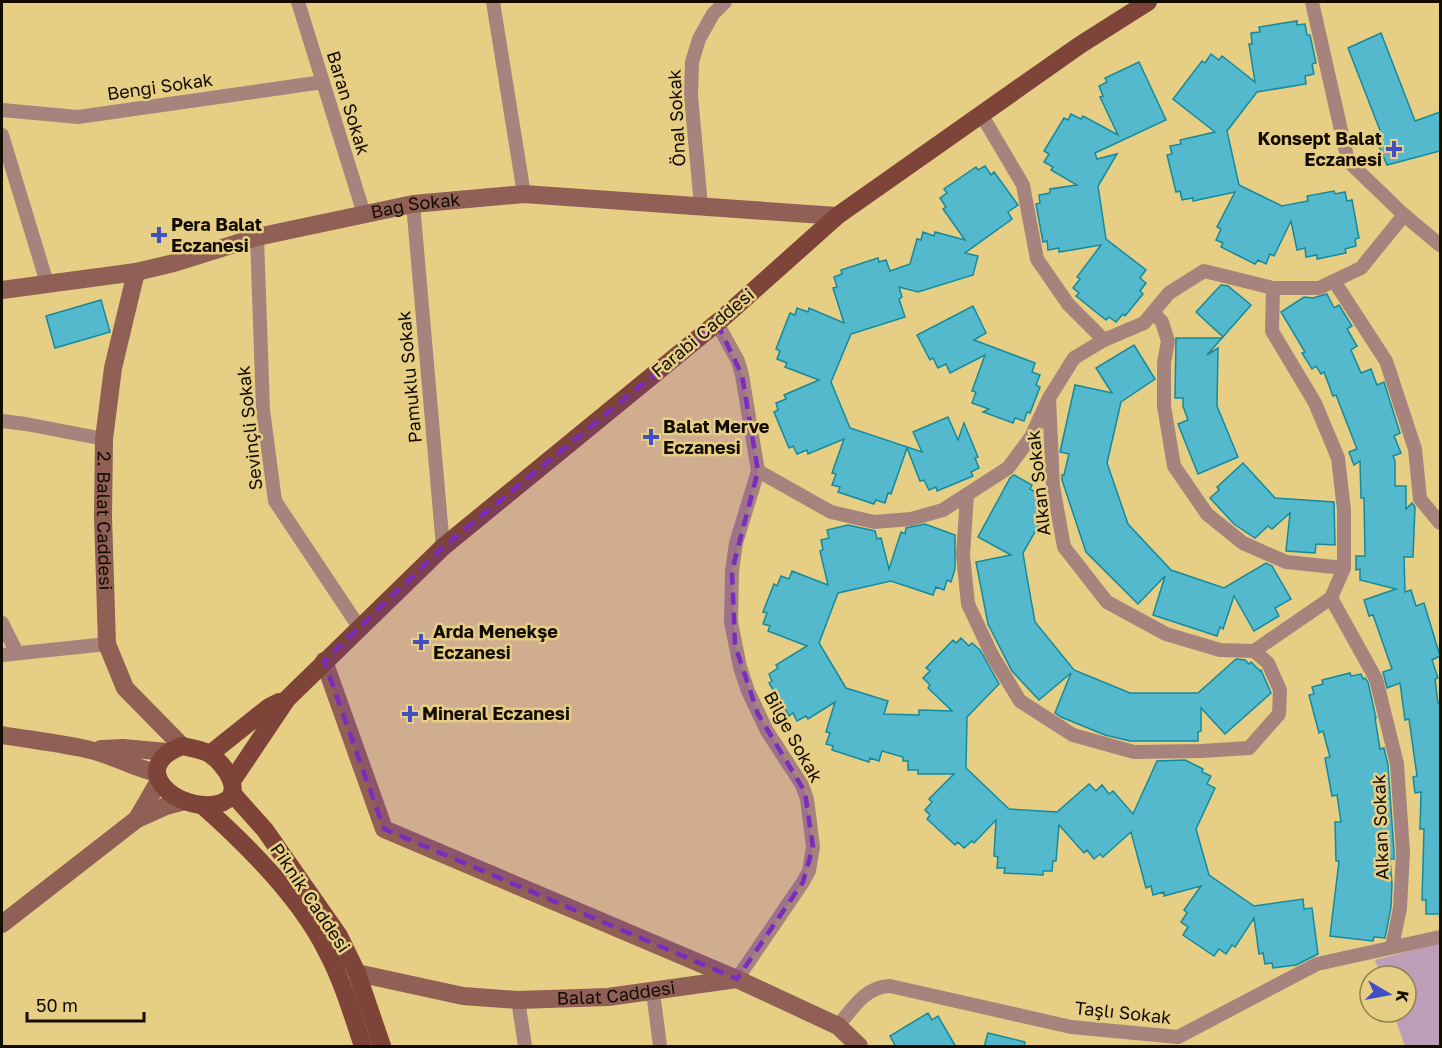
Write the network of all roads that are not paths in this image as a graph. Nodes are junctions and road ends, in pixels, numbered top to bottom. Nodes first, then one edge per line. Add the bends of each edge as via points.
1 (298, 2) edge
2 (493, 2) edge
3 (724, 2) edge
4 (1148, 2) edge
5 (1312, 2) edge
6 (323, 82) junction
7 (2, 111) edge
8 (981, 114) junction
9 (2, 135) edge
10 (524, 194) junction
11 (413, 204) junction
12 (701, 206) junction
13 (364, 214) junction
14 (1404, 215) junction
15 (837, 216) junction
16 (257, 237) junction
17 (1440, 245) edge
18 (136, 272) junction
19 (1334, 281) junction
20 (47, 283) junction
21 (1273, 288) junction
22 (2, 290) edge
23 (1153, 312) junction
24 (717, 323) junction
25 (1104, 340) junction
26 (1049, 398) junction
27 (2, 421) edge
28 (104, 439) junction
29 (758, 471) junction
30 (967, 495) junction
31 (1440, 523) edge
32 (443, 547) junction
33 (1344, 568) junction
34 (1331, 598) junction
35 (2, 623) edge
36 (359, 627) junction
37 (107, 644) junction
38 (1254, 651) junction
39 (17, 653) junction
40 (2, 655) edge
41 (324, 661) junction
42 (287, 699) junction
43 (2, 735) edge
44 (174, 749) junction
45 (91, 750) junction
46 (210, 754) junction
47 (158, 777) junction
48 (232, 787) junction
49 (194, 803) junction
50 (137, 819) junction
51 (2, 924) edge
52 (1440, 937) edge
53 (1392, 947) junction
54 (357, 972) junction
55 (737, 979) junction
56 (652, 992) junction
57 (518, 1000) junction
58 (838, 1026) junction
59 (363, 1047) edge
60 (382, 1047) edge
61 (525, 1047) edge
62 (660, 1047) edge
63 (859, 1047) edge

1 - 6 street, Baran Sokak
2 - 10 street
3 - 12 street, Önal Sokak via 699,39 692,62 691,96
4 - 8 main road, Farabi Caddesi
5 - 14 street via 1348,161
6 - 7 street, Bengi Sokak via 78,117
6 - 13 street, Baran Sokak
8 - 15 main road, Farabi Caddesi
8 - 25 street via 1023,185 1037,259 1068,304
9 - 20 street
10 - 11 street, Bağ Sokak
10 - 12 street, Bağ Sokak
11 - 13 street, Bağ Sokak
11 - 32 street, Pamuklu Sokak
12 - 15 street, Bağ Sokak
13 - 16 street, Bağ Sokak
14 - 17 street
14 - 19 street via 1361,268
15 - 24 main road, Farabi Caddesi
16 - 18 street, Bağ Sokak
16 - 36 street, Sevinçli Sokak via 262,410 275,501
18 - 20 street, Bağ Sokak
18 - 28 street, 2. Balat Caddesi via 113,368
19 - 21 street via 1318,288
19 - 31 street via 1386,361 1415,449 1420,499
20 - 22 street, Bağ Sokak
21 - 23 street via 1204,271 1169,293
21 - 33 street via 1272,332 1315,404 1338,458 1344,510
23 - 25 street via 1144,323
23 - 33 street via 1162,322 1168,341 1164,406 1174,466 1207,514 1244,543 1286,562
24 - 29 street, Bilge Sokak via 742,375
24 - 32 main road, Farabi Caddesi
25 - 26 street via 1074,358
26 - 30 street via 1031,437 1008,468
26 - 38 street, Alkan Sokak via 1053,486 1064,547 1107,602 1166,634 1220,650
27 - 28 street
28 - 37 street, 2. Balat Caddesi
29 - 30 street via 831,512 874,522 912,519 943,510
29 - 55 street, Bilge Sokak via 741,522 732,570 735,645 758,714 805,792 813,847 803,882
30 - 38 street via 963,555 968,604 1020,701 1073,735 1134,752 1249,748 1279,714 1281,690 1268,663
32 - 36 main road, Farabi Caddesi
33 - 34 street
34 - 38 street
34 - 53 street, Alkan Sokak via 1376,679 1397,764 1403,852 1400,908
35 - 39 street
36 - 41 main road, Farabi Caddesi
37 - 39 street
37 - 44 street, 2. Balat Caddesi via 125,688
39 - 40 street
41 - 42 main road, Farabi Caddesi
41 - 55 street via 384,829
42 - 46 main road via 269,707
42 - 48 main road
43 - 45 street
44 - 45 street
44 - 46 main road via 197,748
44 - 47 main road via 158,763
45 - 47 street
46 - 48 main road via 228,772
47 - 49 main road via 170,794
47 - 50 street
48 - 49 main road via 228,798 218,804
48 - 54 main road, Piknik Caddesi via 322,910
49 - 50 street via 166,806
49 - 59 main road, Piknik Caddesi via 239,838 305,915 335,968
50 - 51 street
52 - 53 street, Taşlı Sokak
53 - 58 street, Taşlı Sokak via 1317,964 1178,1037 1071,1027 882,986 867,993
54 - 57 street, Balat Caddesi via 464,996
54 - 60 main road, Piknik Caddesi
55 - 56 street, Balat Caddesi
55 - 58 street
56 - 57 street, Balat Caddesi
56 - 62 street
57 - 61 street
58 - 63 street

